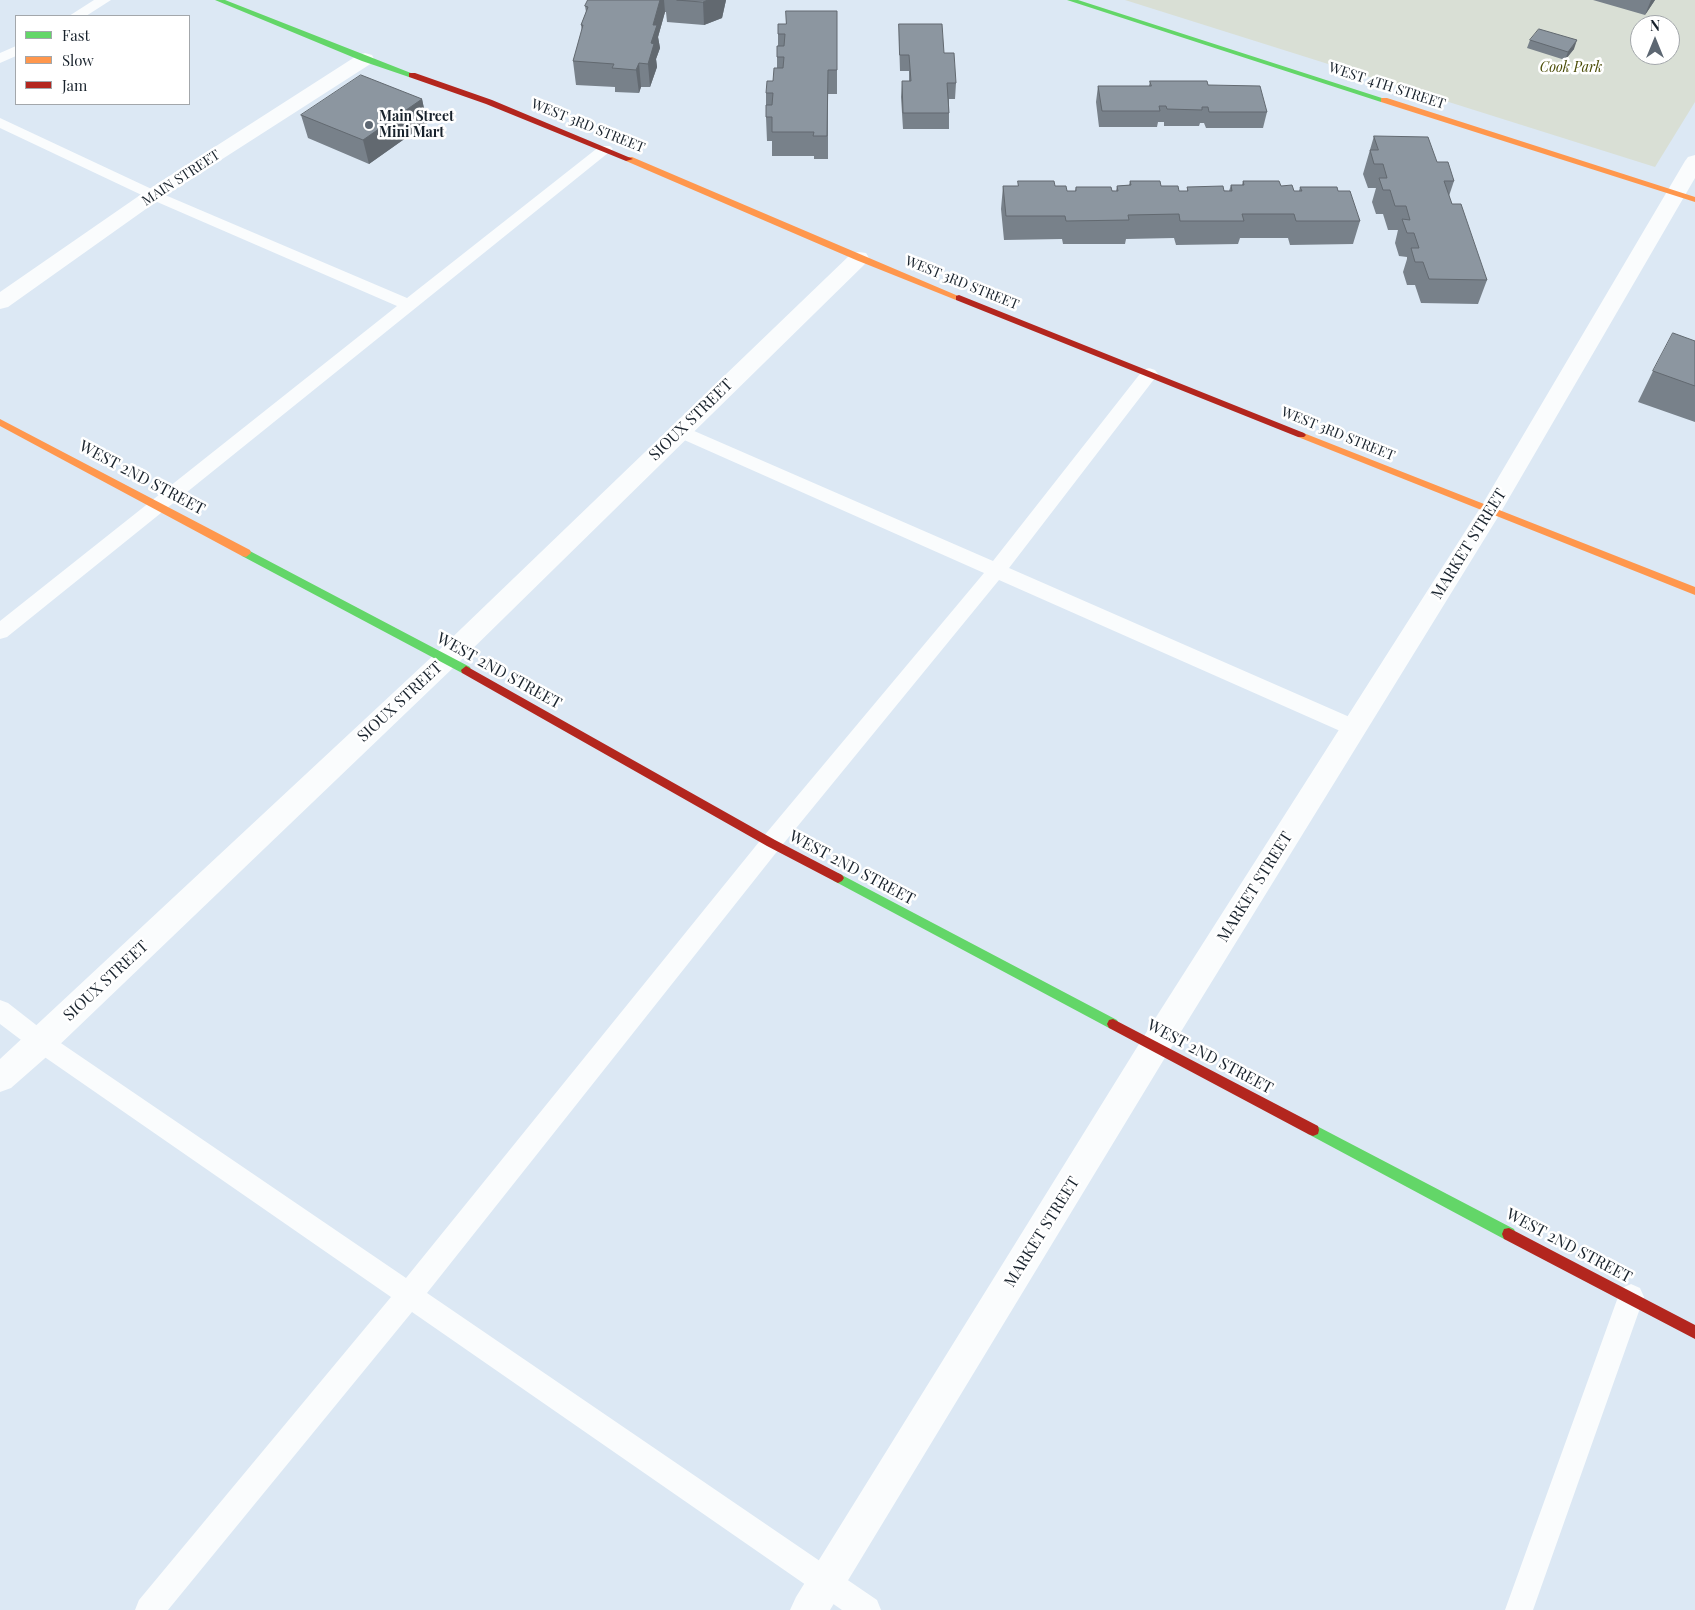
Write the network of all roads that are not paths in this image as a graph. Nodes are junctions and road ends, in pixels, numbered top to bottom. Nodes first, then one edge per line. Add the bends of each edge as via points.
1 (104, 0) edge
2 (219, 0) edge
3 (1071, 0) edge
4 (78, 15) edge
5 (15, 51) edge
6 (365, 58) junction
7 (0, 59) edge
8 (0, 122) edge
9 (605, 149) junction
10 (1695, 161) edge
11 (153, 195) junction
12 (1686, 197) edge
13 (859, 258) junction
14 (0, 302) edge
15 (408, 305) junction
16 (1149, 374) junction
17 (0, 422) edge
18 (679, 431) junction
19 (160, 506) junction
20 (1490, 511) junction
21 (996, 571) junction
22 (1695, 591) edge
23 (0, 632) edge
24 (446, 659) junction
25 (1354, 728) junction
26 (771, 843) junction
27 (0, 1010) edge
28 (42, 1042) junction
29 (1155, 1046) junction
30 (0, 1078) edge
31 (409, 1295) junction
32 (1631, 1297) junction
33 (1695, 1332) edge
34 (827, 1582) junction
35 (149, 1610) edge
36 (809, 1610) edge
37 (866, 1610) edge
38 (1519, 1610) edge

1 - 4 lane
2 - 6 street, WEST 3RD STREET
3 - 12 street, WEST 4TH STREET
5 - 7 lane
6 - 9 street, WEST 3RD STREET via 489,102
6 - 11 street, MAIN STREET
8 - 11 lane
9 - 13 street, WEST 3RD STREET
9 - 15 lane
10 - 12 street, MARKET STREET
11 - 14 street, MAIN STREET
11 - 15 lane
12 - 20 street, MARKET STREET
13 - 16 street, WEST 3RD STREET
13 - 18 street, SIOUX STREET
15 - 19 lane
16 - 20 street, WEST 3RD STREET
16 - 21 lane
17 - 19 street, WEST 2ND STREET
18 - 21 lane
18 - 24 street, SIOUX STREET
19 - 23 lane
19 - 24 street, WEST 2ND STREET
20 - 22 street, WEST 3RD STREET
20 - 25 street, MARKET STREET
21 - 25 lane
21 - 26 lane
24 - 26 street, WEST 2ND STREET
24 - 28 street, SIOUX STREET
25 - 29 street, MARKET STREET
26 - 29 street, WEST 2ND STREET
26 - 31 lane
27 - 28 lane
28 - 30 street, SIOUX STREET
28 - 31 lane
29 - 32 street, WEST 2ND STREET
29 - 34 street, MARKET STREET
31 - 34 lane
31 - 35 lane
32 - 33 street, WEST 2ND STREET
32 - 38 lane
34 - 36 street, MARKET STREET
34 - 37 lane

